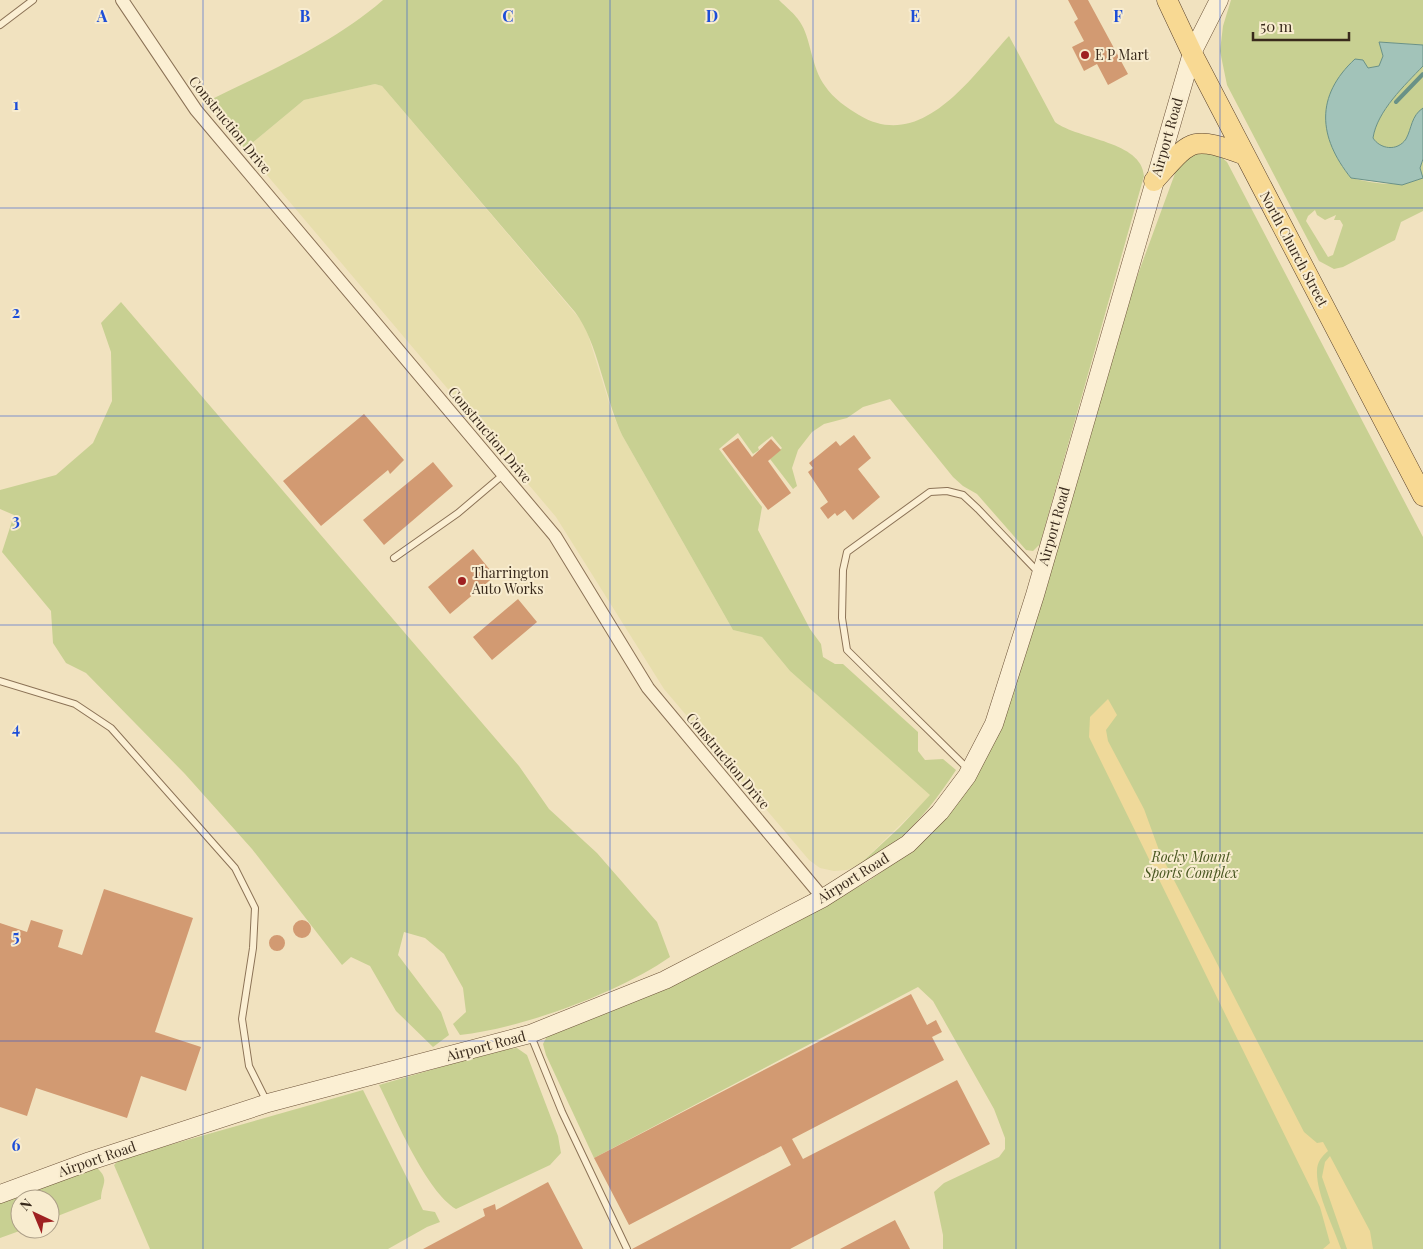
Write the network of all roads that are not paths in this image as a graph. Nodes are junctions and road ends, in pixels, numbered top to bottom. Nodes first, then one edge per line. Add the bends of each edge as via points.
1 (122, 0) edge
2 (1167, 0) edge
3 (1219, 0) edge
4 (28, 1) edge
5 (0, 26) edge
6 (1192, 53) junction
7 (1245, 155) junction
8 (1154, 181) junction
9 (504, 474) junction
10 (1423, 496) edge
11 (394, 558) dead end
12 (1040, 574) junction
13 (0, 681) edge
14 (970, 771) junction
15 (823, 898) junction
16 (530, 1034) junction
17 (268, 1103) junction
18 (0, 1194) edge
19 (627, 1249) edge

1 - 9 street, Construction Drive via 192,106
2 - 6 main road, North Church Street
3 - 6 main road, Airport Road
4 - 5 lane
6 - 7 main road, North Church Street
6 - 8 main road, Airport Road
7 - 8 main road via 1210,142 1200,142 1183,150
7 - 10 main road, North Church Street
8 - 12 main road, Airport Road
9 - 11 lane via 458,513
9 - 15 street, Construction Drive via 566,552 648,688
12 - 14 main road, Airport Road via 994,724
12 - 14 lane via 963,495 947,491 930,492 847,552 843,570 842,618 846,650
13 - 17 lane via 74,704 111,728 235,868 255,908 253,948 242,1019 249,1066
14 - 15 main road, Airport Road via 940,812 908,844
15 - 16 main road, Airport Road via 665,980
16 - 17 main road, Airport Road
16 - 19 lane via 566,1121
17 - 18 main road, Airport Road

